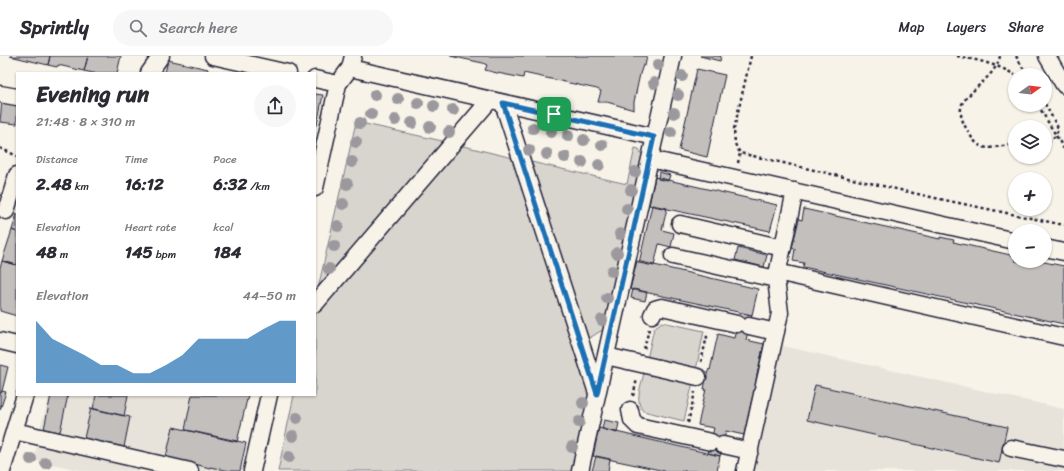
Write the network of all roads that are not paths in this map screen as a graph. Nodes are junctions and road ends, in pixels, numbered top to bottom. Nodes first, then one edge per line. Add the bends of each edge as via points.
1 (161, 56) edge
2 (213, 56) edge
3 (672, 56) edge
4 (1047, 56) edge
5 (352, 62) edge
6 (231, 67) edge
7 (150, 72) edge
8 (278, 72) edge
9 (316, 79) edge
10 (338, 84) junction
11 (1064, 85) edge
12 (0, 94) edge
13 (16, 97) edge
14 (497, 102) junction
15 (654, 137) junction
16 (650, 159) junction
17 (16, 178) edge
18 (316, 183) edge
19 (795, 191) junction
20 (6, 211) dead end
21 (680, 224) dead end
22 (1008, 239) edge
23 (783, 248) junction
24 (1052, 249) edge
25 (1064, 252) edge
26 (673, 256) dead end
27 (776, 276) junction
28 (316, 303) edge
29 (652, 315) dead end
30 (776, 332) junction
31 (1064, 337) edge
32 (0, 340) edge
33 (16, 344) edge
34 (606, 356) junction
35 (698, 377) dead end
36 (597, 394) junction
37 (25, 396) edge
38 (269, 396) edge
39 (630, 410) dead end
40 (9, 431) edge
41 (1011, 448) dead end
42 (750, 451) junction
43 (1064, 459) edge
44 (1064, 465) edge
45 (2, 471) edge
46 (190, 471) edge
47 (252, 471) edge
48 (580, 471) edge
49 (745, 471) edge
50 (1063, 471) edge

1 - 7 street
2 - 6 street
3 - 15 street
4 - 11 street
5 - 10 street
5 - 14 street
6 - 8 street
9 - 10 street
10 - 18 street
12 - 13 street
14 - 15 street
14 - 28 street
14 - 36 street
15 - 16 street
16 - 19 street
16 - 34 street
17 - 20 street
19 - 22 street
19 - 23 street
21 - 23 street
23 - 27 street
24 - 25 street
26 - 27 street
27 - 30 street via 780,313
27 - 31 street
29 - 30 street via 655,309 662,307
30 - 42 street
32 - 33 street
34 - 35 street
34 - 36 street
36 - 48 street
37 - 40 street
38 - 47 street
39 - 42 street via 632,420 638,426
40 - 45 street
40 - 46 street via 71,436 145,453
41 - 43 street
42 - 49 street
44 - 50 street

